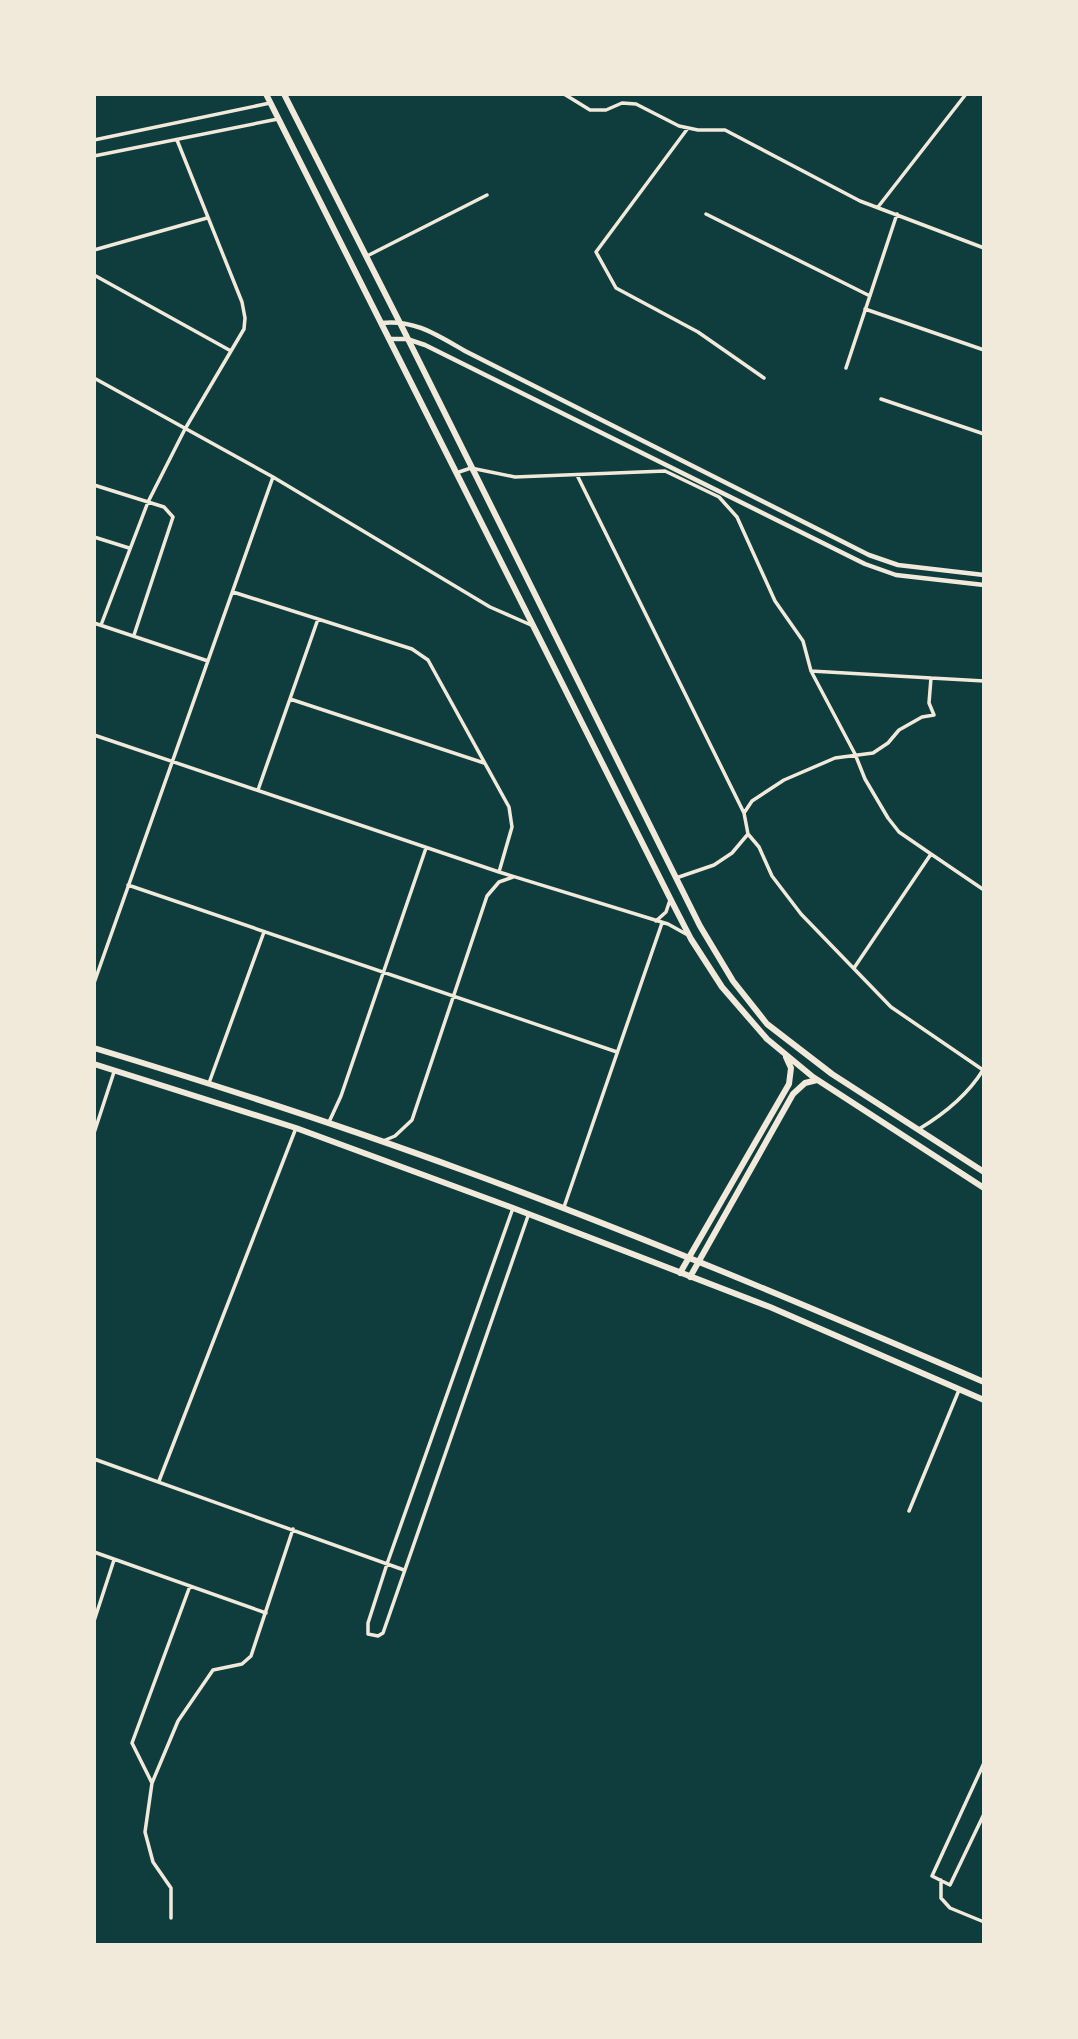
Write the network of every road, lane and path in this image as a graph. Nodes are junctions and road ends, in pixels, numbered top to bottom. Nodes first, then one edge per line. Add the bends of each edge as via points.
1 (266, 94) edge
2 (284, 94) edge
3 (564, 94) edge
4 (966, 94) edge
5 (270, 103) junction
6 (278, 119) junction
7 (688, 128) junction
8 (94, 140) edge
9 (177, 140) junction
10 (94, 156) edge
11 (487, 195) dead end
12 (878, 207) junction
13 (897, 214) junction
14 (706, 215) dead end
15 (208, 218) junction
16 (984, 248) edge
17 (94, 250) edge
18 (366, 257) junction
19 (94, 275) edge
20 (870, 296) junction
21 (865, 309) junction
22 (399, 321) junction
23 (381, 323) junction
24 (407, 339) junction
25 (388, 340) junction
26 (984, 350) edge
27 (231, 351) junction
28 (846, 368) dead end
29 (94, 378) edge
30 (764, 378) dead end
31 (881, 399) dead end
32 (185, 429) junction
33 (984, 434) edge
34 (471, 468) junction
35 (456, 473) junction
36 (577, 475) junction
37 (273, 477) junction
38 (94, 485) edge
39 (148, 502) junction
40 (94, 537) edge
41 (130, 549) junction
42 (984, 575) edge
43 (984, 585) edge
44 (232, 592) junction
45 (318, 619) junction
46 (94, 623) edge
47 (101, 625) junction
48 (533, 626) junction
49 (134, 635) junction
50 (208, 661) junction
51 (811, 671) junction
52 (931, 678) junction
53 (984, 681) edge
54 (290, 699) junction
55 (94, 735) edge
56 (855, 754) junction
57 (172, 761) junction
58 (486, 764) junction
59 (258, 790) junction
60 (744, 813) junction
61 (748, 834) junction
62 (426, 848) junction
63 (931, 854) junction
64 (499, 872) junction
65 (514, 877) junction
66 (676, 878) junction
67 (128, 885) junction
68 (984, 890) edge
69 (670, 898) junction
70 (656, 921) junction
71 (662, 922) junction
72 (264, 932) junction
73 (691, 939) junction
74 (854, 968) junction
75 (382, 972) junction
76 (94, 983) edge
77 (740, 990) junction
78 (453, 996) junction
79 (730, 998) junction
80 (94, 1048) edge
81 (617, 1052) junction
82 (785, 1056) junction
83 (94, 1063) edge
84 (115, 1070) junction
85 (983, 1070) edge
86 (817, 1080) junction
87 (209, 1083) junction
88 (328, 1124) junction
89 (296, 1128) junction
90 (919, 1129) junction
91 (94, 1133) edge
92 (381, 1141) junction
93 (984, 1172) edge
94 (984, 1188) edge
95 (513, 1208) junction
96 (564, 1209) junction
97 (529, 1214) junction
98 (689, 1258) junction
99 (699, 1262) junction
100 (680, 1273) junction
101 (690, 1277) junction
102 (984, 1382) edge
103 (959, 1390) junction
104 (984, 1400) edge
105 (94, 1459) edge
106 (159, 1481) junction
107 (909, 1511) dead end
108 (293, 1529) junction
109 (94, 1552) edge
110 (114, 1559) junction
111 (387, 1564) junction
112 (404, 1570) junction
113 (190, 1586) junction
114 (266, 1613) junction
115 (94, 1621) edge
116 (984, 1763) edge
117 (152, 1783) junction
118 (984, 1814) edge
119 (941, 1880) junction
120 (171, 1918) dead end
121 (984, 1922) edge

1 - 5 main road
2 - 18 main road
3 - 7 street via 590,110 636,104
4 - 12 street
5 - 6 main road
5 - 8 street
6 - 9 street
6 - 23 main road
7 - 12 street via 725,130
7 - 30 street via 596,252 616,288 698,332
9 - 10 street
9 - 15 street
11 - 18 street
12 - 13 street
13 - 16 street
13 - 20 street
14 - 20 street
15 - 17 street
15 - 27 street via 244,312 243,329
18 - 22 main road
19 - 27 street
20 - 21 street
21 - 26 street
21 - 28 street
22 - 23 street
22 - 24 main road
22 - 42 street via 429,331 869,555 898,565
23 - 25 main road
24 - 25 street
24 - 34 main road
24 - 43 street via 865,564 896,575
25 - 35 main road
27 - 32 street
29 - 32 street
31 - 33 street
32 - 37 street
32 - 39 street
34 - 35 street
34 - 36 street via 516,477
34 - 66 main road
35 - 48 main road
36 - 51 street via 665,471 719,497 737,517 775,601 803,641
36 - 60 street
37 - 44 street
37 - 48 street via 491,607
38 - 39 street
39 - 41 street
39 - 49 street via 167,509 173,521
40 - 41 street
41 - 47 street
44 - 45 street
44 - 50 street
45 - 54 street
45 - 58 street via 423,655
46 - 47 street
47 - 49 street
48 - 69 main road
49 - 50 street
50 - 57 street
51 - 52 street
51 - 56 street
52 - 53 street
52 - 56 street via 929,703 934,715 899,730 873,753
54 - 58 street
54 - 59 street
55 - 57 street
56 - 60 street via 784,780 752,801
56 - 63 street via 888,818 899,832
57 - 59 street
57 - 67 street
58 - 64 street via 512,820
59 - 62 street
60 - 61 street
61 - 66 street via 714,865
61 - 74 street via 801,914
62 - 64 street
62 - 75 street
63 - 68 street
63 - 74 street
64 - 65 street
65 - 70 street
65 - 78 street via 499,882 487,896
66 - 77 main road via 710,945
67 - 72 street
67 - 76 street
69 - 70 street via 666,912
69 - 73 main road
70 - 71 street
71 - 73 street
71 - 81 street
72 - 75 street
72 - 87 street
73 - 79 main road
74 - 85 street via 891,1007
75 - 78 street
75 - 88 street
77 - 79 main road
77 - 90 main road via 767,1024 799,1050
78 - 81 street
78 - 92 street via 412,1120 396,1136
79 - 82 main road
80 - 87 main road
81 - 96 street
82 - 86 main road
82 - 98 main road via 791,1069 789,1084
83 - 84 main road
84 - 89 main road
84 - 91 street
85 - 90 street via 956,1104
86 - 94 main road
86 - 99 main road via 793,1094
87 - 88 main road
88 - 92 main road
89 - 95 main road
89 - 106 street
90 - 93 main road
92 - 96 main road
95 - 97 main road
95 - 111 street
96 - 98 main road
97 - 100 main road
97 - 112 street
98 - 99 main road
98 - 100 main road
99 - 101 main road
99 - 102 main road
100 - 101 main road
101 - 103 main road
103 - 104 main road
103 - 107 street
105 - 106 street
106 - 108 street
108 - 111 street
108 - 114 street
109 - 110 street
110 - 113 street
110 - 115 street
111 - 112 street
111 - 112 street via 368,1634 383,1633
113 - 114 street
113 - 117 street via 132,1743
114 - 117 street via 251,1656 242,1664 213,1670 178,1721
116 - 119 street via 932,1876
117 - 120 street via 145,1832 153,1862 171,1888
118 - 119 street via 950,1885
119 - 121 street via 942,1898 950,1908

